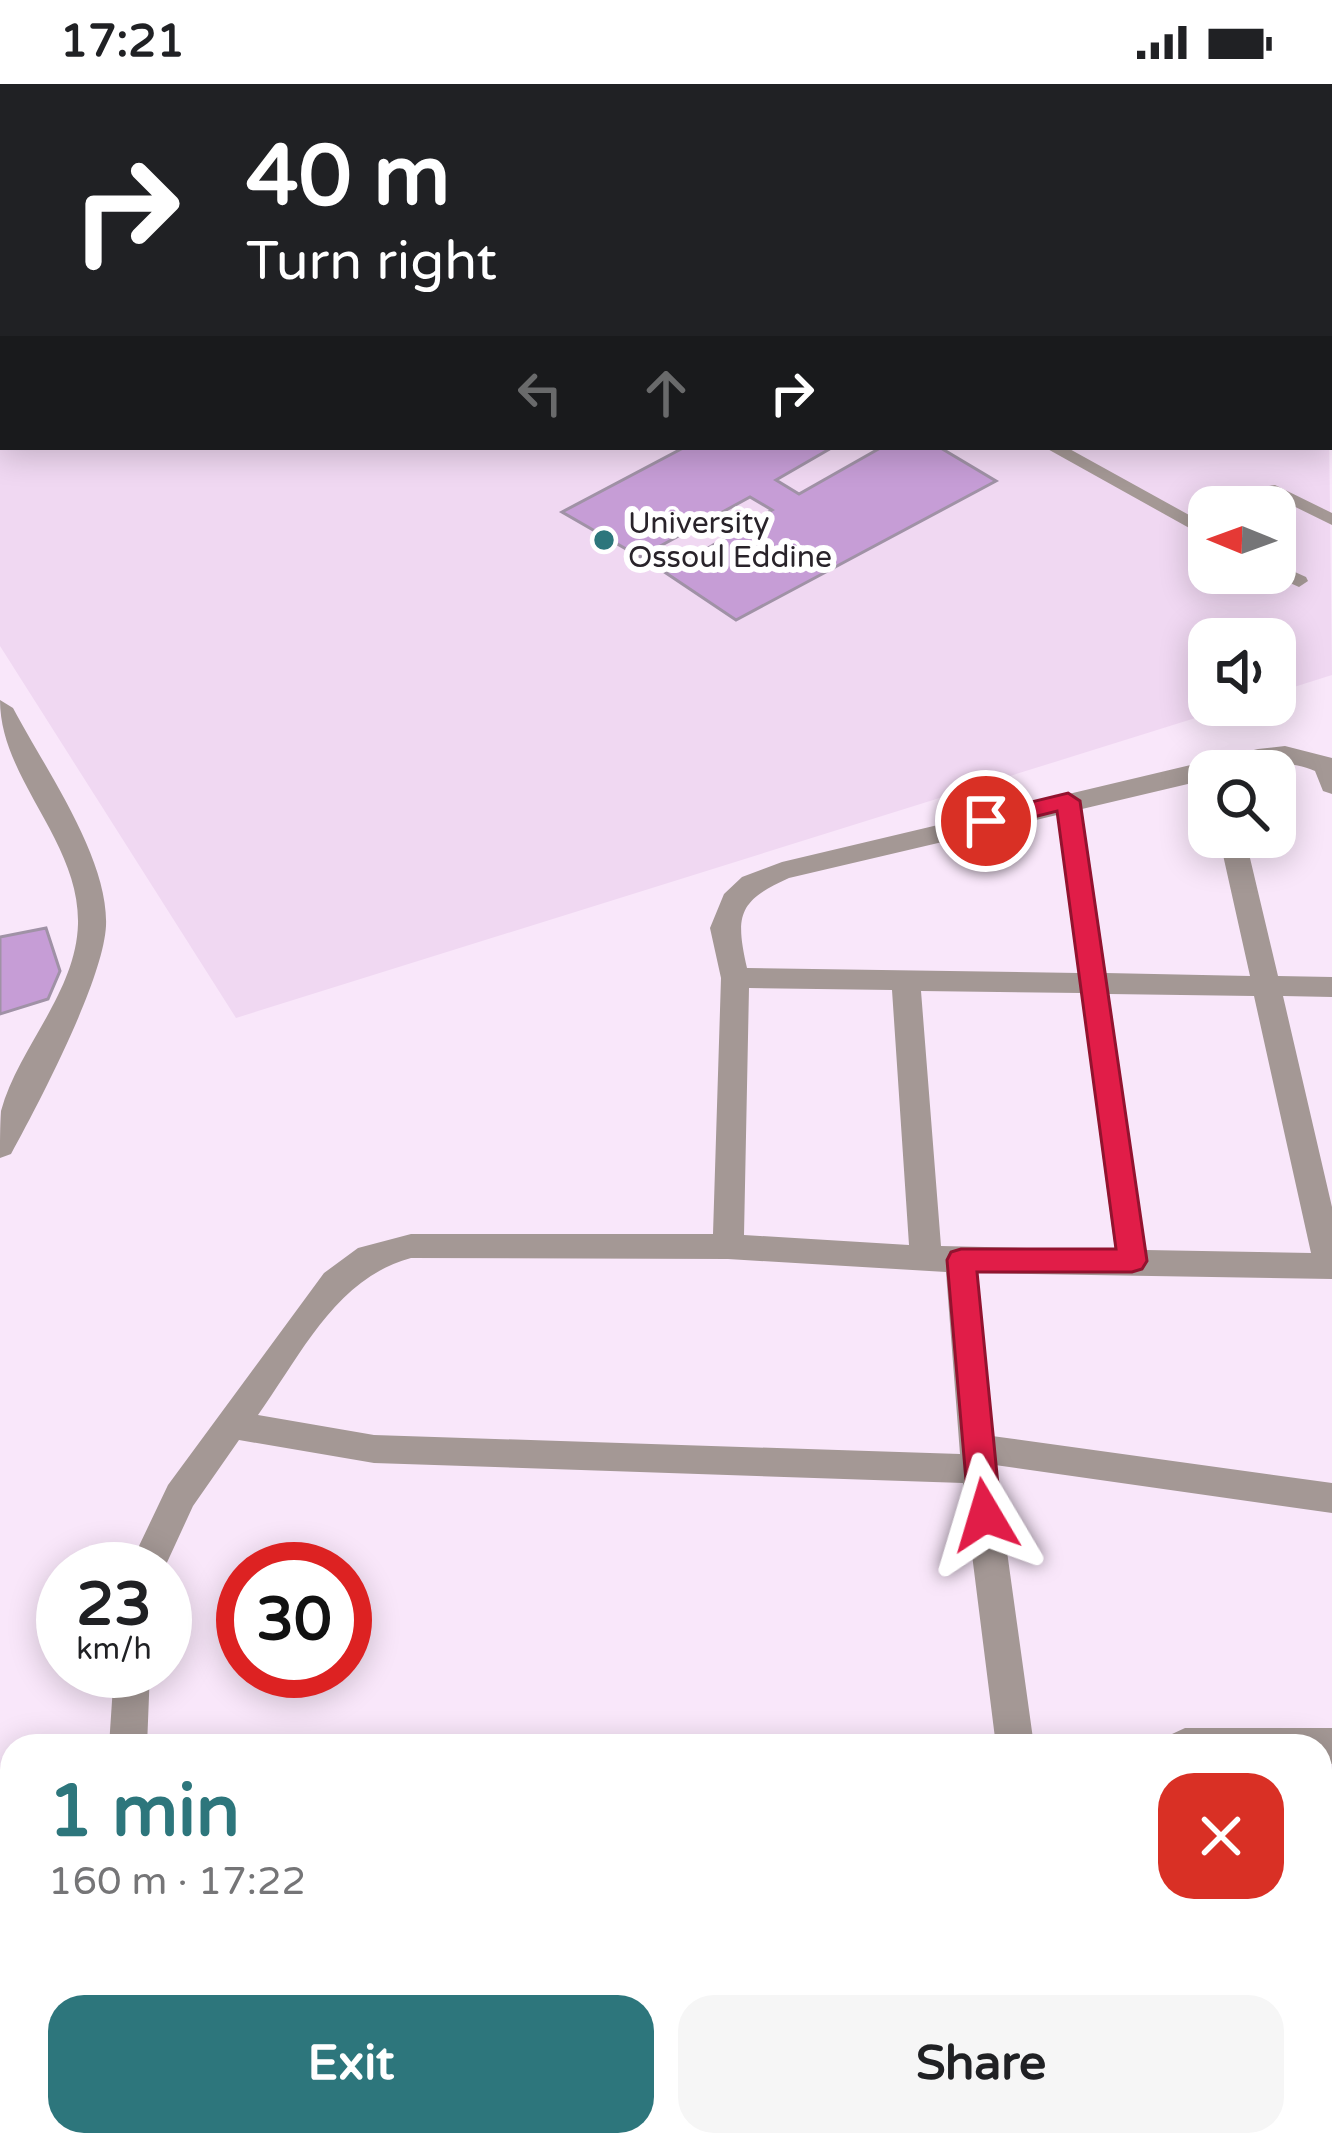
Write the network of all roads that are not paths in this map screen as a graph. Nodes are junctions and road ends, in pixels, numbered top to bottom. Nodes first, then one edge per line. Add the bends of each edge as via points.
1 (1058, 450) edge
2 (1296, 501) edge
3 (1332, 520) edge
4 (1188, 521) edge
5 (1296, 580) edge
6 (1299, 581) dead end
7 (0, 708) edge
8 (1296, 756) edge
9 (1188, 776) edge
10 (1332, 785) edge
11 (1068, 801) junction
12 (1237, 858) edge
13 (735, 978) junction
14 (906, 983) junction
15 (1093, 985) junction
16 (1268, 987) junction
17 (1332, 987) edge
18 (11, 1093) edge
19 (0, 1146) edge
20 (728, 1247) junction
21 (944, 1259) junction
22 (1132, 1261) junction
23 (1331, 1266) edge
24 (232, 1424) junction
25 (978, 1459) junction
26 (1332, 1498) edge
27 (159, 1542) edge
28 (131, 1698) edge
29 (129, 1734) edge
30 (1013, 1734) edge

1 - 4 lane
2 - 3 lane
5 - 6 lane
7 - 18 street via 84,873 92,927 73,986
8 - 10 street via 1327,766
9 - 11 street
11 - 13 street via 752,884 734,901 724,928
11 - 15 street
12 - 16 street
13 - 14 street
13 - 20 street
14 - 15 street
14 - 21 street
15 - 16 street
15 - 22 street
16 - 17 street
16 - 23 street
18 - 19 street
20 - 21 street
20 - 24 street via 411,1246 369,1257 335,1282
21 - 22 street
21 - 25 street
22 - 23 street
24 - 25 street via 374,1448
24 - 27 street via 180,1496
25 - 26 street
25 - 30 street
28 - 29 street

